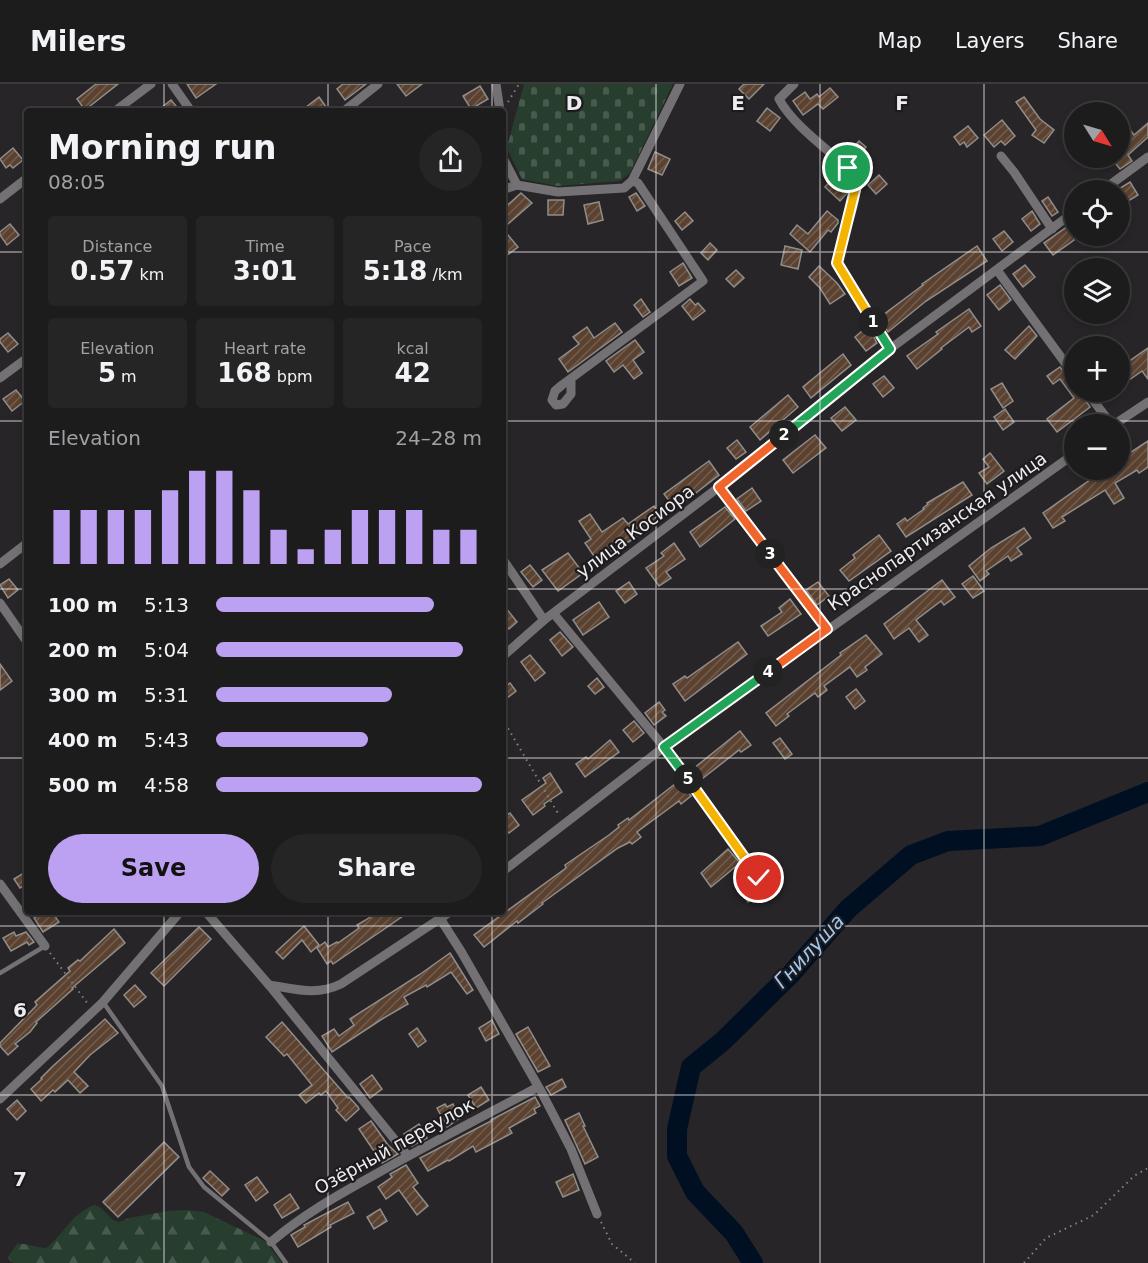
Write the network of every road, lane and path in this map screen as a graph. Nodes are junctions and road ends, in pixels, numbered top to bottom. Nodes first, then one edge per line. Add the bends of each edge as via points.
1 (150, 84) edge
2 (172, 84) edge
3 (378, 84) edge
4 (496, 84) edge
5 (519, 84) edge
6 (680, 84) edge
7 (794, 84) edge
8 (507, 103) dead end
9 (119, 108) edge
10 (189, 108) edge
11 (348, 108) edge
12 (500, 108) edge
13 (1001, 156) dead end
14 (1148, 157) edge
15 (506, 164) edge
16 (24, 180) edge
17 (1117, 180) edge
18 (632, 181) junction
19 (517, 185) junction
20 (506, 189) edge
21 (0, 199) edge
22 (1064, 220) edge
23 (1052, 229) junction
24 (997, 270) junction
25 (890, 349) junction
26 (24, 360) edge
27 (1064, 361) edge
28 (0, 378) edge
29 (567, 382) dead end
30 (1094, 402) edge
31 (1148, 402) edge
32 (1105, 414) edge
33 (1129, 414) edge
34 (1064, 461) edge
35 (719, 487) junction
36 (24, 545) edge
37 (0, 564) edge
38 (506, 564) edge
39 (0, 603) edge
40 (554, 614) junction
41 (544, 620) junction
42 (827, 629) junction
43 (24, 638) edge
44 (506, 653) edge
45 (506, 725) edge
46 (664, 747) junction
47 (565, 826) junction
48 (506, 869) edge
49 (759, 878) dead end
50 (0, 884) edge
51 (177, 915) edge
52 (209, 915) edge
53 (438, 915) edge
54 (45, 946) junction
55 (0, 973) edge
56 (269, 984) junction
57 (103, 1002) junction
58 (93, 1011) junction
59 (538, 1087) junction
60 (0, 1099) edge
61 (408, 1156) junction
62 (1148, 1168) edge
63 (597, 1214) joint
64 (272, 1242) junction
65 (286, 1263) edge
66 (635, 1263) edge
67 (1024, 1263) edge

1 - 9 street
2 - 10 street
3 - 11 street
4 - 12 street
5 - 8 path
6 - 18 street
7 - 25 street via 779,99 786,110 854,177 852,209 837,263
13 - 23 street
14 - 17 street
15 - 19 street
16 - 21 street
18 - 19 street via 624,188 592,191 558,192
18 - 29 street via 638,183 703,281
19 - 20 street
22 - 23 street, улица Косиора
23 - 24 street, улица Косиора
24 - 25 street, улица Косиора
24 - 27 street
25 - 35 street, улица Косиора
26 - 28 street
30 - 32 street
31 - 33 street
34 - 42 street, Краснопартизанская улица
35 - 40 street, улица Косиора
35 - 42 street
36 - 37 street
38 - 41 street
39 - 43 street
40 - 41 street, улица Косиора
40 - 46 street
41 - 44 street, улица Косиора
42 - 46 street, Краснопартизанская улица
45 - 47 path
46 - 47 street, Краснопартизанская улица
46 - 49 street
47 - 48 street, Краснопартизанская улица
50 - 54 street
51 - 57 street
52 - 56 street
53 - 56 street via 329,990 307,991
53 - 59 street
54 - 55 lane
54 - 58 path
56 - 61 street
57 - 58 street
57 - 64 lane via 162,1086 189,1167 204,1187
58 - 60 street
59 - 61 street, Озёрный переулок
59 - 63 street via 571,1149
61 - 64 street, Озёрный переулок via 304,1215
62 - 67 path via 1134,1176 1094,1215 1047,1238
63 - 66 path via 612,1244
64 - 65 lane

